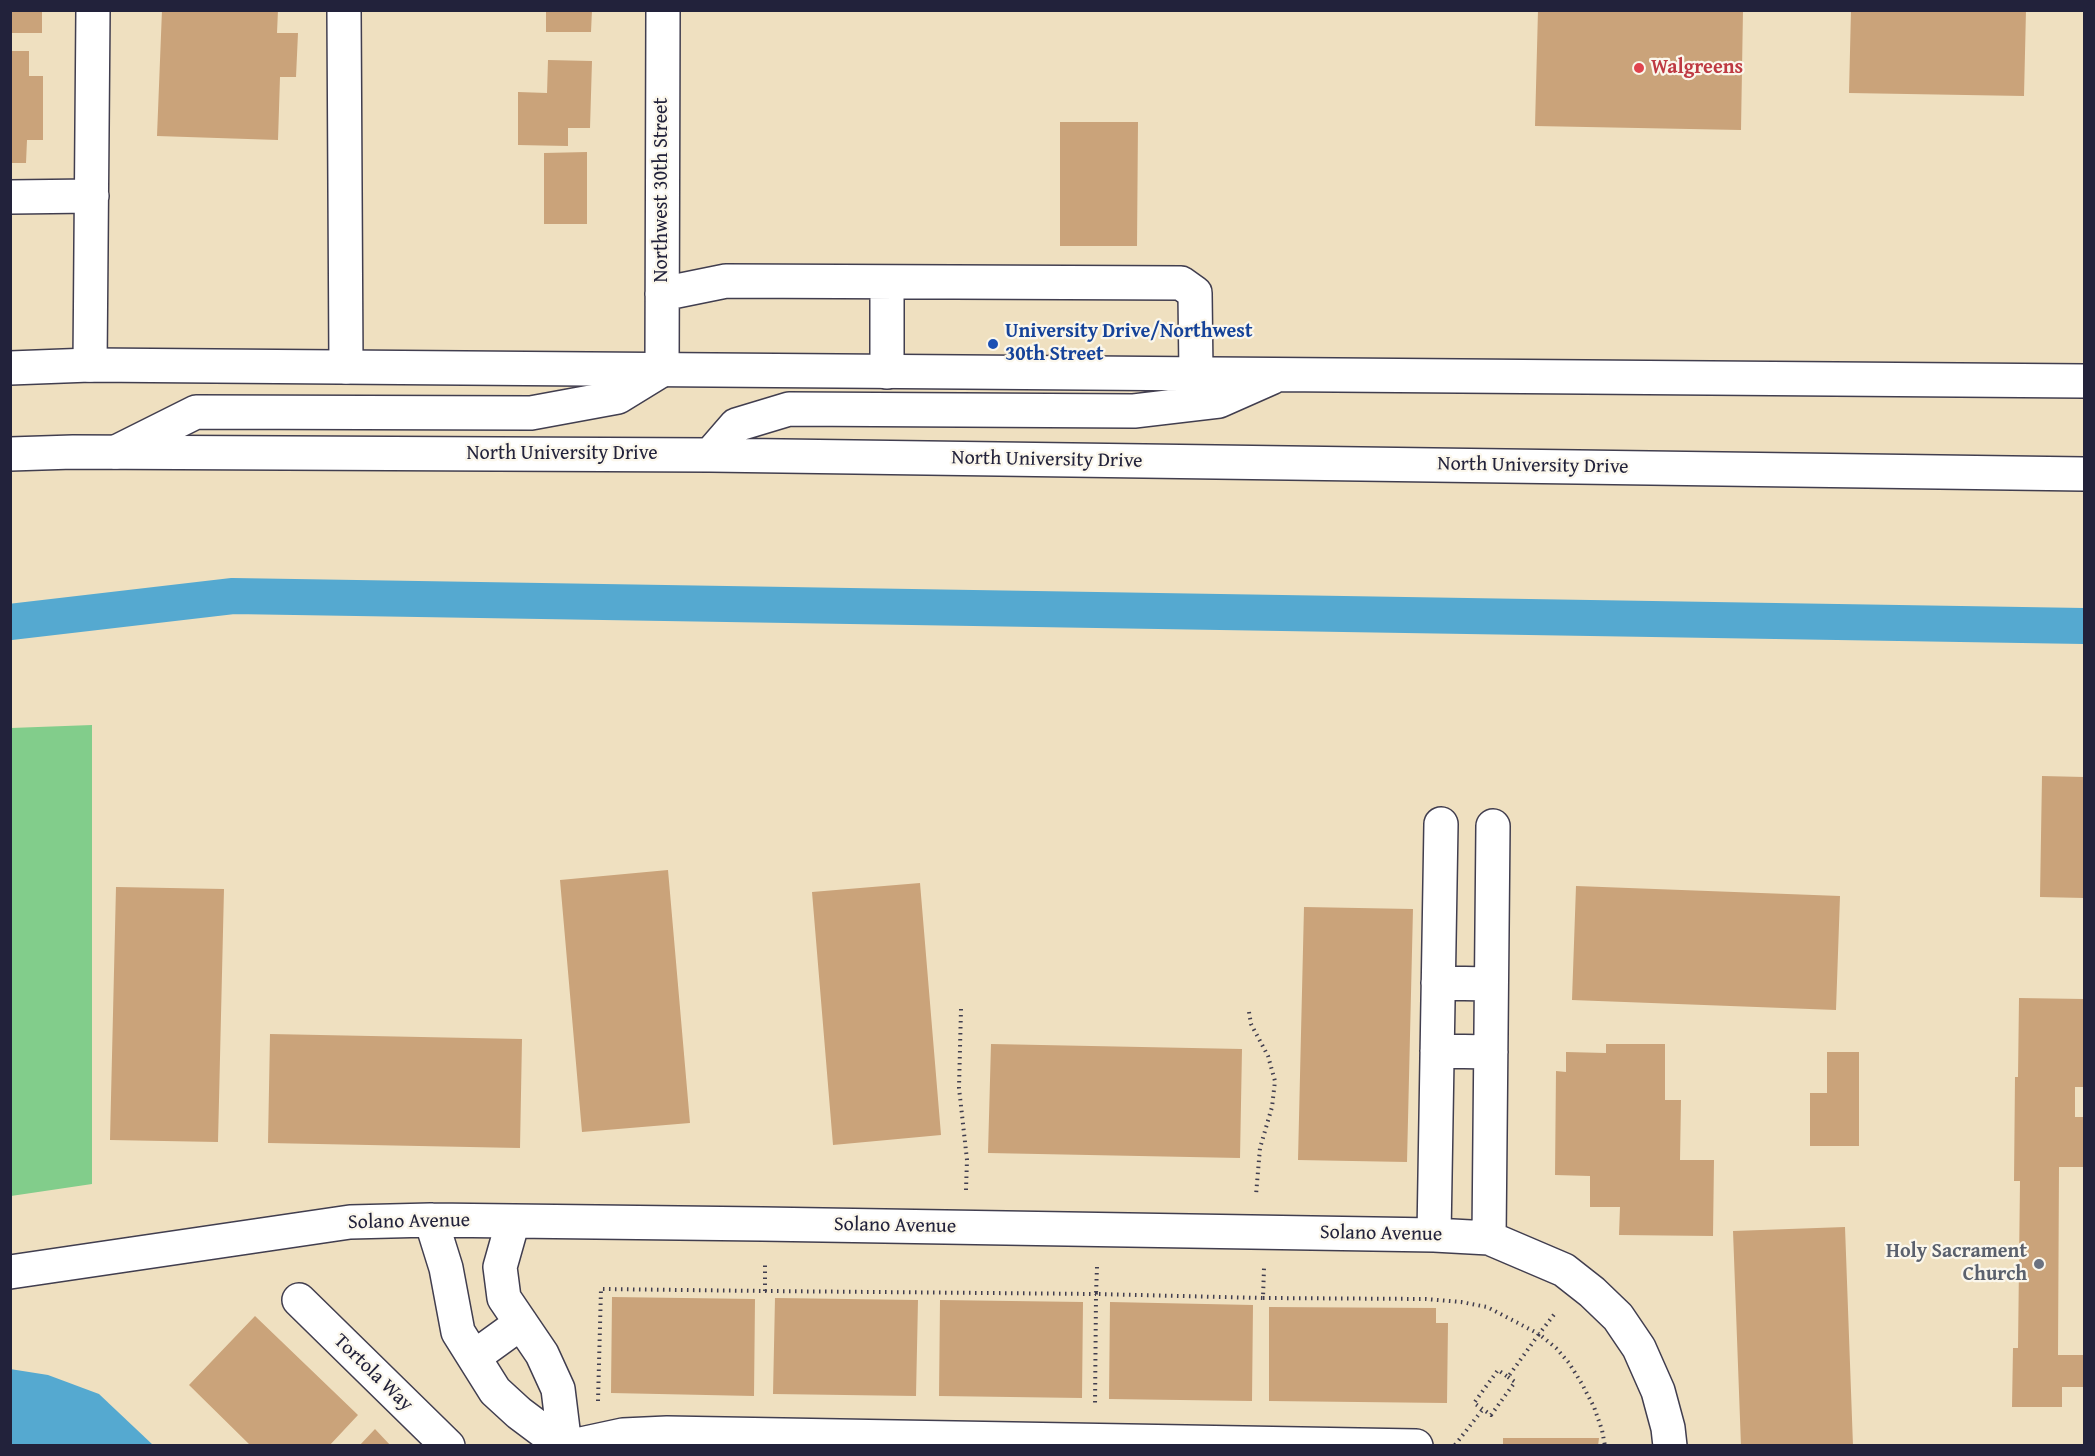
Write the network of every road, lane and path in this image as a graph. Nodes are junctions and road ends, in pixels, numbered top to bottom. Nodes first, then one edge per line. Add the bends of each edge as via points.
1 (93, 10) edge
2 (344, 10) edge
3 (663, 10) edge
4 (92, 196) junction
5 (10, 197) edge
6 (887, 282) junction
7 (662, 294) junction
8 (90, 365) junction
9 (346, 367) junction
10 (10, 368) edge
11 (662, 370) junction
12 (887, 372) junction
13 (1197, 373) junction
14 (1280, 374) junction
15 (2085, 381) edge
16 (116, 452) junction
17 (10, 454) edge
18 (710, 455) junction
19 (2085, 474) edge
20 (1441, 824) dead end
21 (1493, 826) dead end
22 (1438, 983) junction
23 (1491, 984) junction
24 (961, 1009) dead end
25 (1249, 1011) dead end
26 (1437, 1052) junction
27 (1491, 1052) junction
28 (966, 1190) dead end
29 (1256, 1195) dead end
30 (431, 1220) junction
31 (513, 1221) junction
32 (1434, 1235) junction
33 (1489, 1238) junction
34 (765, 1261) dead end
35 (1097, 1267) dead end
36 (1264, 1268) dead end
37 (10, 1272) edge
38 (765, 1291) junction
39 (1096, 1294) junction
40 (1263, 1298) junction
41 (299, 1300) dead end
42 (1556, 1312) dead end
43 (521, 1323) junction
44 (1539, 1335) junction
45 (474, 1357) junction
46 (1508, 1377) junction
47 (598, 1401) dead end
48 (1483, 1409) junction
49 (1095, 1410) dead end
50 (1455, 1445) edge
51 (448, 1446) edge
52 (564, 1446) edge
53 (572, 1446) edge
54 (1416, 1446) edge
55 (1605, 1446) edge
56 (1670, 1446) edge

1 - 4 main road
2 - 9 main road
3 - 7 main road, Northwest 30th Street
4 - 5 main road
4 - 8 main road
6 - 7 main road via 726,281
6 - 12 main road
6 - 13 main road via 1181,283 1195,293
7 - 11 main road, Northwest 30th Street
8 - 9 main road
8 - 10 main road
9 - 11 main road
11 - 12 main road
11 - 16 main road via 618,397 531,413 196,412
12 - 13 main road
13 - 14 main road
14 - 15 main road
14 - 18 main road via 1219,401 1134,411 789,409 736,425
16 - 17 main road, North University Drive
16 - 18 main road, North University Drive
18 - 19 main road, North University Drive
20 - 22 main road
21 - 23 main road
22 - 23 main road
22 - 26 main road
23 - 27 main road
24 - 28 path via 959,1088 967,1160
25 - 29 path via 1275,1081 1260,1149
26 - 27 main road
26 - 32 main road
27 - 33 main road
30 - 31 main road, Solano Avenue
30 - 37 main road, Solano Avenue via 350,1222
30 - 45 main road via 446,1268 458,1332
31 - 32 main road, Solano Avenue
31 - 43 main road via 500,1267 504,1298
32 - 33 main road, Solano Avenue
33 - 56 main road, Solano Avenue via 1564,1270 1618,1317 1639,1348 1658,1391
34 - 38 path
35 - 39 path
36 - 40 path
38 - 39 path
38 - 47 path via 601,1289
39 - 40 path
39 - 49 path
40 - 44 path via 1461,1302 1486,1307
41 - 51 main road, Tortola Way
42 - 44 path
43 - 45 main road
43 - 52 main road via 542,1354 558,1389
44 - 46 path
44 - 55 path via 1556,1348 1582,1384 1594,1407
45 - 52 main road via 495,1391
46 - 48 path via 1515,1382 1491,1415
46 - 48 path via 1498,1370 1474,1403
48 - 50 path
53 - 54 main road via 623,1435 667,1433

